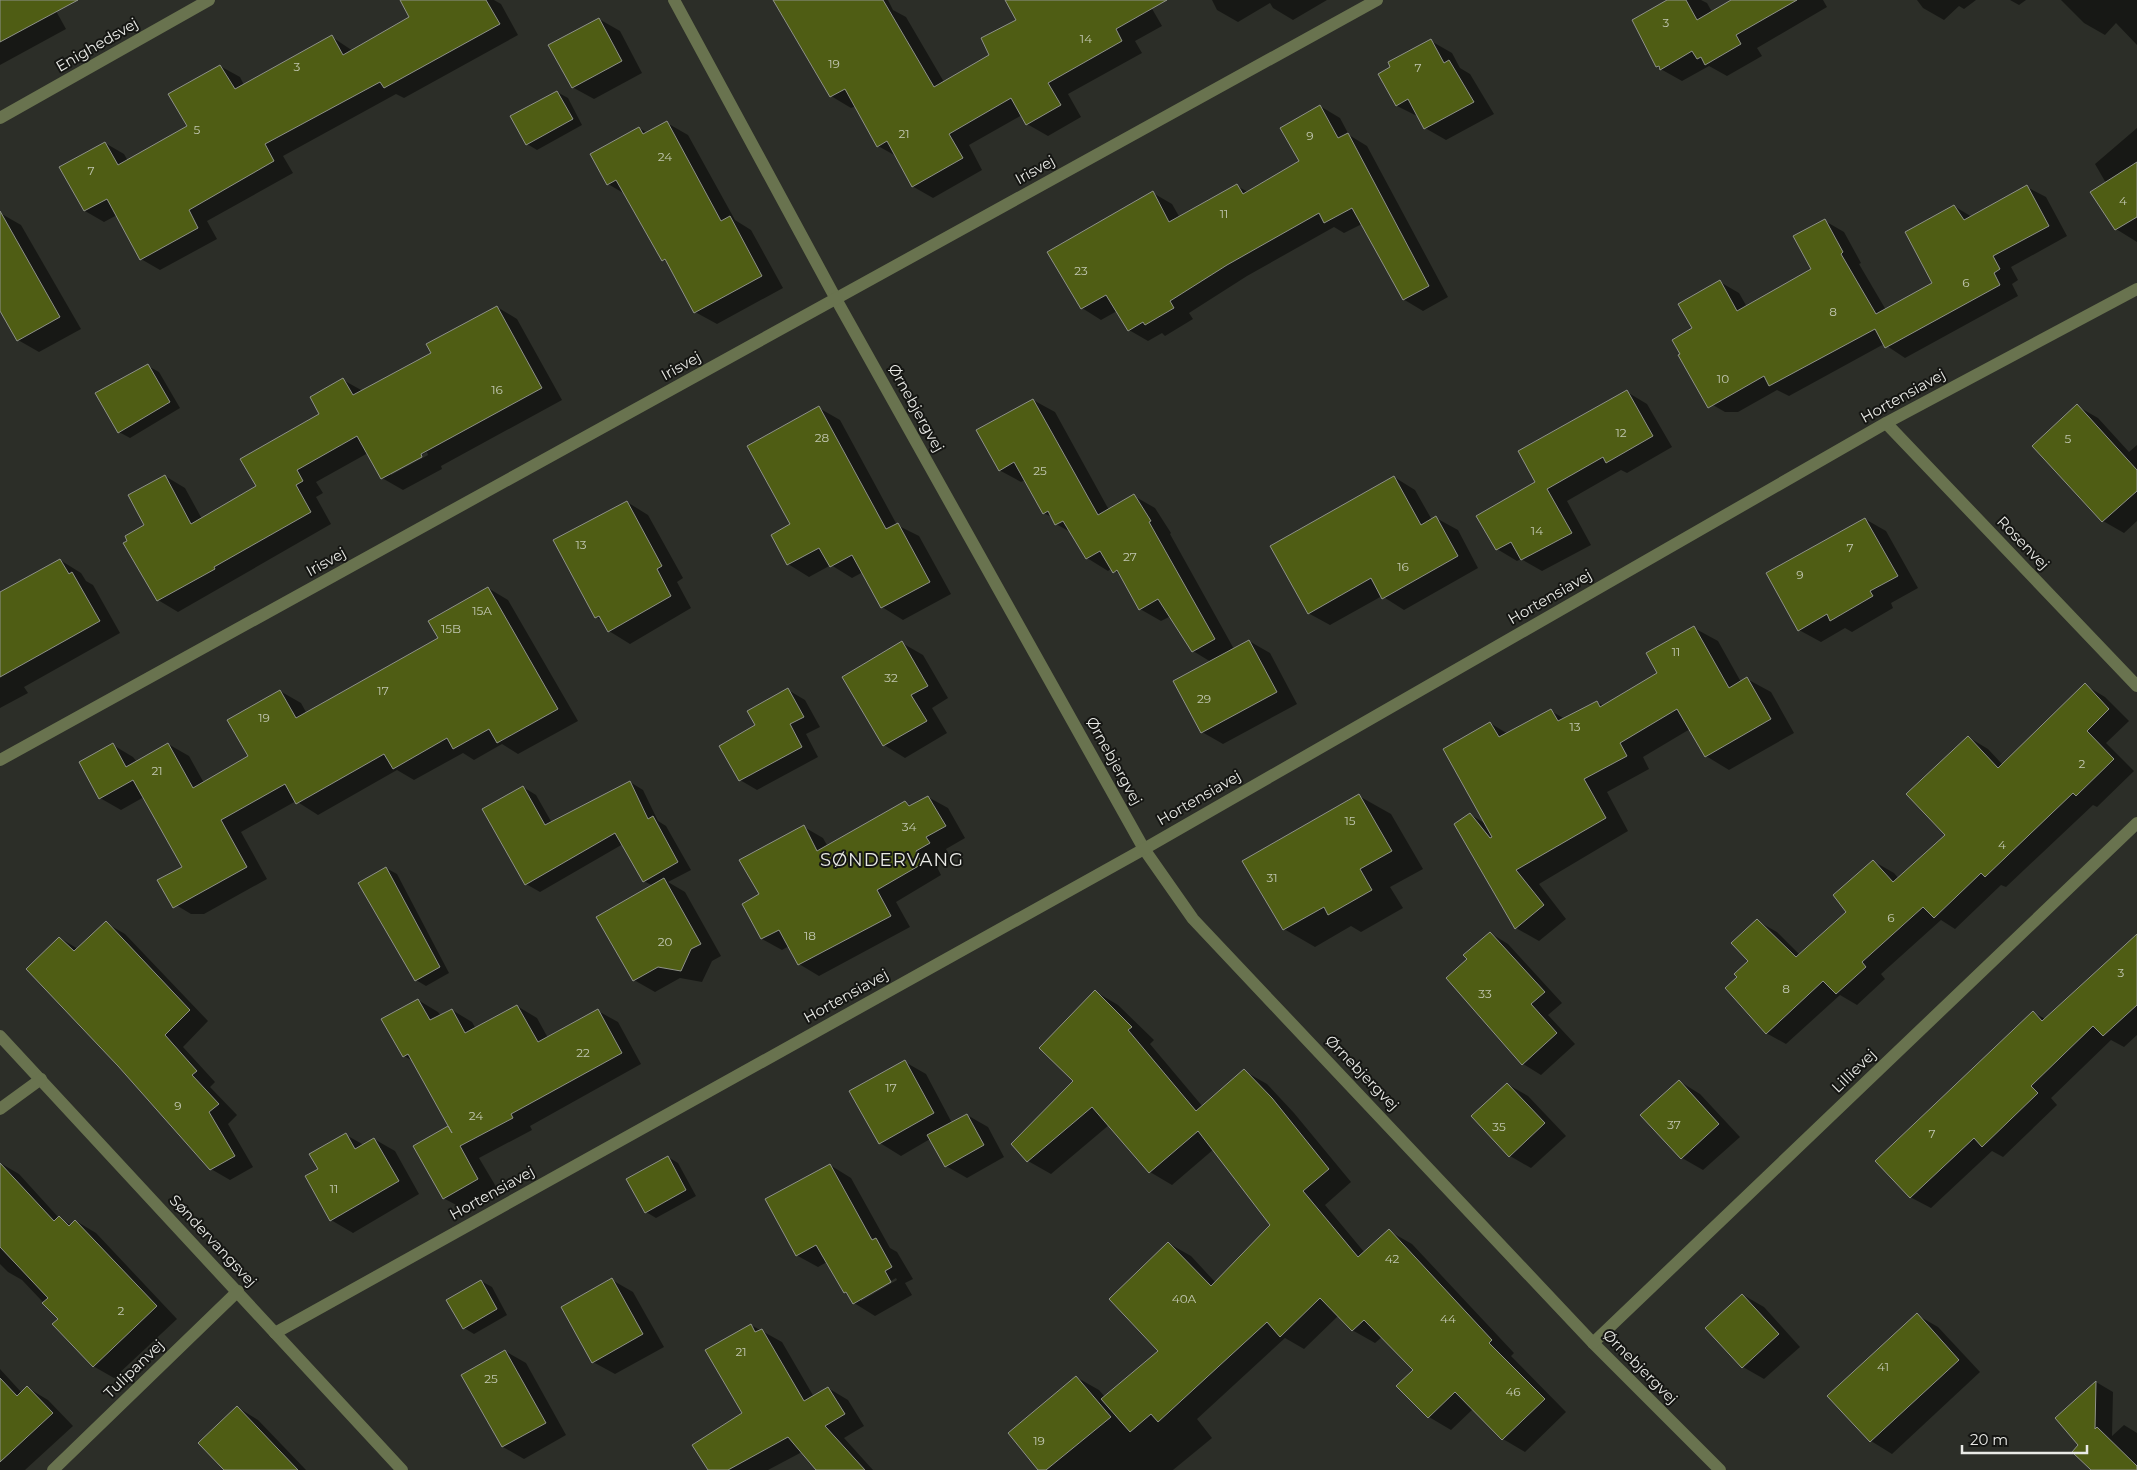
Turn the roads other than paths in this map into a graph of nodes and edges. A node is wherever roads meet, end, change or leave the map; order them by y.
1 (209, 0) edge
2 (674, 0) edge
3 (1377, 0) edge
4 (0, 118) edge
5 (2137, 289) edge
6 (836, 299) junction
7 (1886, 423) junction
8 (2137, 686) edge
9 (0, 760) edge
10 (2137, 823) edge
11 (1144, 849) junction
12 (0, 1036) edge
13 (41, 1079) junction
14 (0, 1109) edge
15 (238, 1291) junction
16 (275, 1333) junction
17 (1594, 1343) junction
18 (53, 1470) edge
19 (402, 1470) edge
20 (1720, 1470) edge

1 - 4 street, Enighedsvej
2 - 6 street, Ørnebjergvej
3 - 6 street, Irisvej
5 - 7 street, Hortensiavej
6 - 9 street, Irisvej
6 - 11 street, Ørnebjergvej
7 - 8 street, Rosenvej
7 - 11 street, Hortensiavej
10 - 17 street, Lillievej
11 - 16 street, Hortensiavej
11 - 17 street, Ørnebjergvej
12 - 13 street, Søndervangsvej
13 - 14 street
13 - 15 street, Søndervangsvej
15 - 16 street, Søndervangsvej
15 - 18 street, Tulipanvej
16 - 19 street, Søndervangsvej
17 - 20 street, Ørnebjergvej

